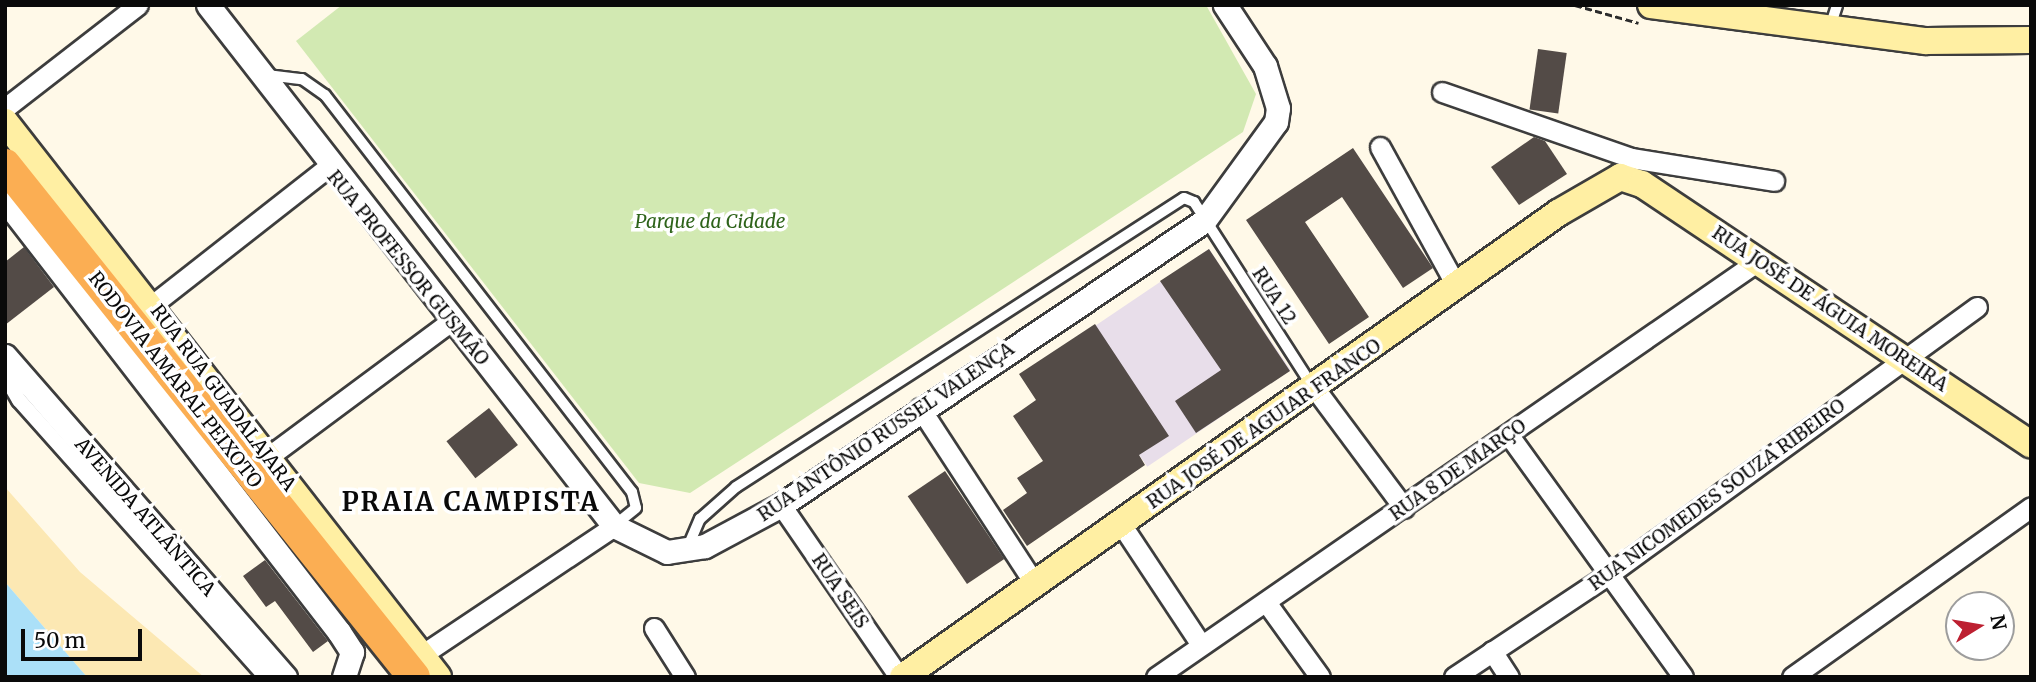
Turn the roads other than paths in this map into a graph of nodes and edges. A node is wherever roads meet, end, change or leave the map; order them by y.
1 (138, 5) edge
2 (208, 5) edge
3 (1226, 5) edge
4 (1651, 5) edge
5 (1837, 5) edge
6 (1727, 12) edge
7 (1829, 31) junction
8 (2031, 40) edge
9 (259, 75) junction
10 (1442, 93) dead end
11 (5, 108) edge
12 (5, 122) edge
13 (1380, 147) dead end
14 (5, 165) edge
15 (328, 167) junction
16 (1629, 168) junction
17 (1774, 181) dead end
18 (5, 200) edge
19 (1204, 221) junction
20 (1758, 261) junction
21 (1457, 287) junction
22 (152, 305) junction
23 (1977, 307) dead end
24 (451, 321) junction
25 (5, 356) edge
26 (1906, 359) junction
27 (5, 376) edge
28 (1316, 390) junction
29 (920, 408) junction
30 (1508, 434) junction
31 (2031, 444) edge
32 (268, 457) junction
33 (781, 505) junction
34 (2031, 507) edge
35 (1404, 508) junction
36 (1121, 524) junction
37 (614, 526) junction
38 (685, 551) junction
39 (1612, 572) junction
40 (1034, 583) junction
41 (344, 595) junction
42 (1266, 602) junction
43 (654, 628) dead end
44 (1201, 645) junction
45 (352, 652) junction
46 (1492, 652) junction
47 (417, 666) edge
48 (266, 677) edge
49 (285, 677) edge
50 (344, 677) edge
51 (356, 677) edge
52 (383, 677) edge
53 (438, 677) edge
54 (685, 677) edge
55 (901, 677) edge
56 (1156, 677) edge
57 (1320, 677) edge
58 (1454, 677) edge
59 (1509, 677) edge
60 (1683, 677) edge
61 (1792, 677) edge

1 - 11 street
2 - 9 street, RUA PROFESSOR GUSMÃO
3 - 19 street, RUA ANTÔNIO RUSSEL VALENÇA
4 - 6 main road
5 - 7 lane
6 - 7 main road
7 - 8 main road
9 - 15 street, RUA PROFESSOR GUSMÃO
9 - 37 lane
10 - 16 street
12 - 22 main road, RUA RUA GUADALAJARA
13 - 21 street
14 - 41 highway, RODOVIA AMARAL PEIXOTO
15 - 22 street
15 - 24 street, RUA PROFESSOR GUSMÃO
16 - 17 street
16 - 20 main road, RUA JOSÉ DE ÁGUIA MOREIRA
16 - 21 main road, RUA JOSÉ DE AGUIAR FRANCO
18 - 45 street
19 - 28 lane, RUA 12
19 - 29 street, RUA ANTÔNIO RUSSEL VALENÇA
19 - 38 lane, RUA 12
20 - 26 main road, RUA JOSÉ DE ÁGUIA MOREIRA
20 - 30 street, RUA 8 DE MARÇO
21 - 28 main road, RUA JOSÉ DE AGUIAR FRANCO
22 - 32 main road, RUA RUA GUADALAJARA
23 - 26 street, RUA NICOMEDES SOUZA RIBEIRO
24 - 32 street
24 - 37 street, RUA PROFESSOR GUSMÃO
25 - 49 street, AVENIDA ATLÂNTICA
26 - 31 main road, RUA JOSÉ DE ÁGUIA MOREIRA
26 - 39 street, RUA NICOMEDES SOUZA RIBEIRO
27 - 48 street
28 - 35 street
28 - 36 main road, RUA JOSÉ DE AGUIAR FRANCO
29 - 33 street, RUA ANTÔNIO RUSSEL VALENÇA
29 - 40 street
30 - 35 street, RUA 8 DE MARÇO
30 - 39 street
32 - 47 main road, RUA RUA GUADALAJARA
33 - 38 street, RUA ANTÔNIO RUSSEL VALENÇA
33 - 55 street, RUA SEIS
34 - 61 street
35 - 42 street, RUA 8 DE MARÇO
36 - 40 main road, RUA JOSÉ DE AGUIAR FRANCO
36 - 44 street
37 - 38 street
37 - 47 street
39 - 46 street, RUA NICOMEDES SOUZA RIBEIRO
39 - 60 street
40 - 55 main road, RUA JOSÉ DE AGUIAR FRANCO
41 - 47 highway, RODOVIA AMARAL PEIXOTO
41 - 52 highway, RODOVIA AMARAL PEIXOTO
42 - 44 street, RUA 8 DE MARÇO
42 - 57 street
43 - 54 street
44 - 56 street, RUA 8 DE MARÇO
45 - 50 street
45 - 51 lane
46 - 58 street, RUA NICOMEDES SOUZA RIBEIRO
46 - 59 street
47 - 53 main road, RUA RUA GUADALAJARA

